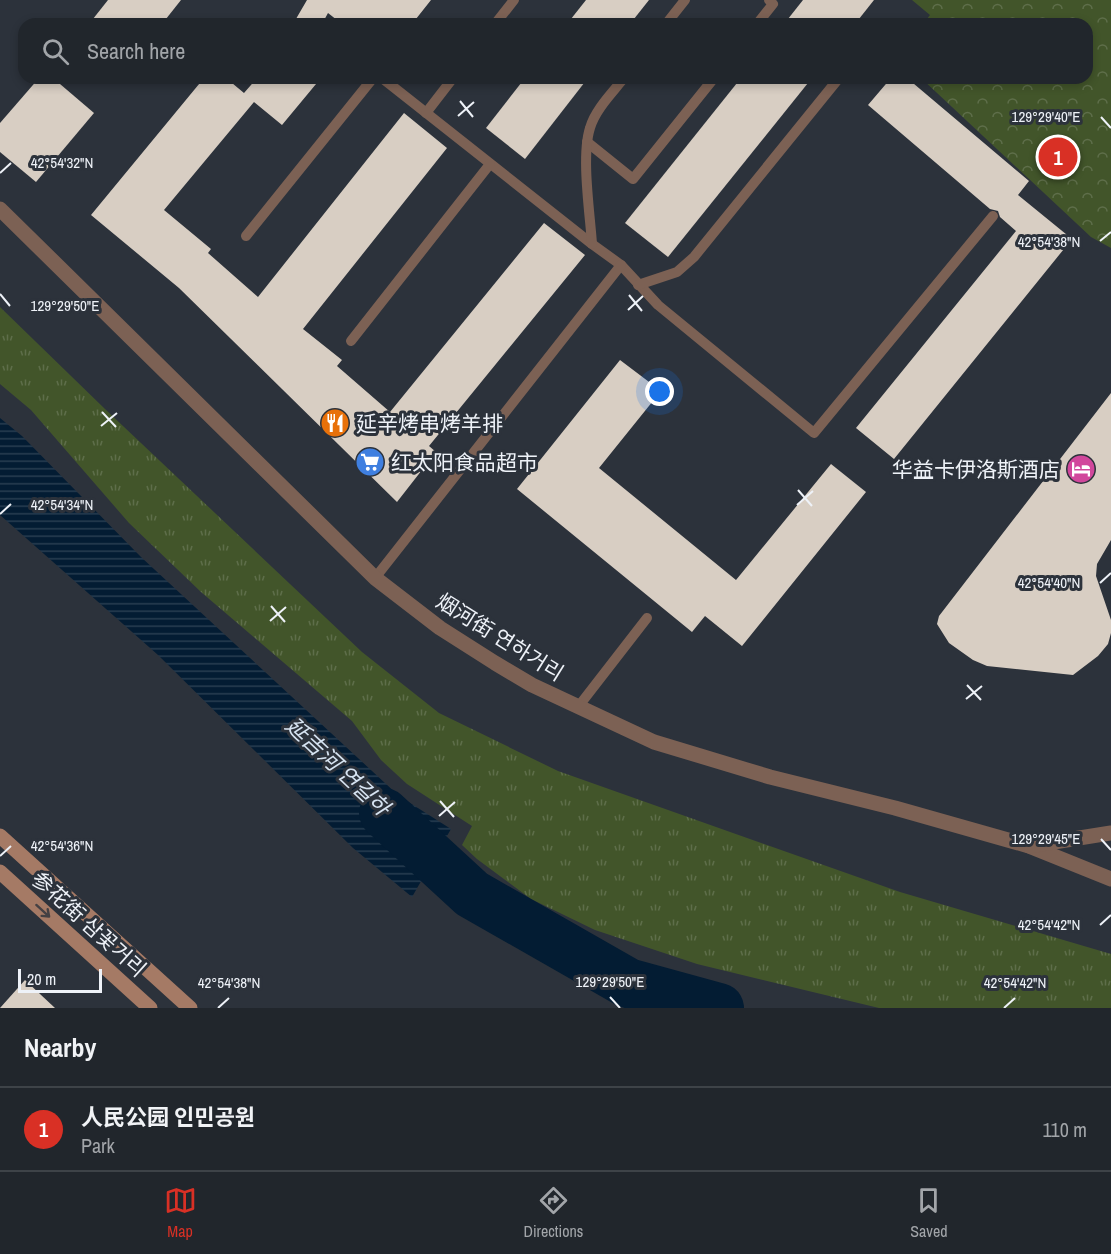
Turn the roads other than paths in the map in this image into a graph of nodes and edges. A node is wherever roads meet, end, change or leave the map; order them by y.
1 (514, 0) edge
2 (685, 0) edge
3 (769, 0) edge
4 (500, 18) edge
5 (671, 18) edge
6 (762, 18) edge
7 (368, 84) edge
8 (390, 84) edge
9 (448, 84) edge
10 (619, 84) edge
11 (709, 84) edge
12 (834, 84) edge
13 (426, 113) junction
14 (587, 142) junction
15 (490, 164) junction
16 (0, 209) edge
17 (993, 216) dead end
18 (246, 236) dead end
19 (592, 244) junction
20 (621, 265) junction
21 (638, 285) junction
22 (351, 340) dead end
23 (375, 578) junction
24 (646, 618) dead end
25 (578, 707) junction
26 (1111, 833) edge
27 (0, 836) edge
28 (1029, 846) junction
29 (0, 872) edge
30 (1111, 879) edge
31 (150, 1008) edge
32 (190, 1008) edge

1 - 4 lane
2 - 5 lane
3 - 6 lane
7 - 18 lane
8 - 13 lane
9 - 13 lane
10 - 14 lane
11 - 14 lane
12 - 21 lane
13 - 15 lane
14 - 19 lane
15 - 19 lane
15 - 22 lane
16 - 23 street, 烟河街 연하거리
17 - 21 lane
19 - 20 lane
20 - 21 lane
20 - 23 lane
23 - 25 street, 烟河街 연하거리
24 - 25 lane
25 - 28 street, 烟河街 연하거리
26 - 28 street
27 - 32 main road, 参花街 삼꽃거리
28 - 30 street, 烟河街 연하거리
29 -> 31 main road, 参花街 삼꽃거리

